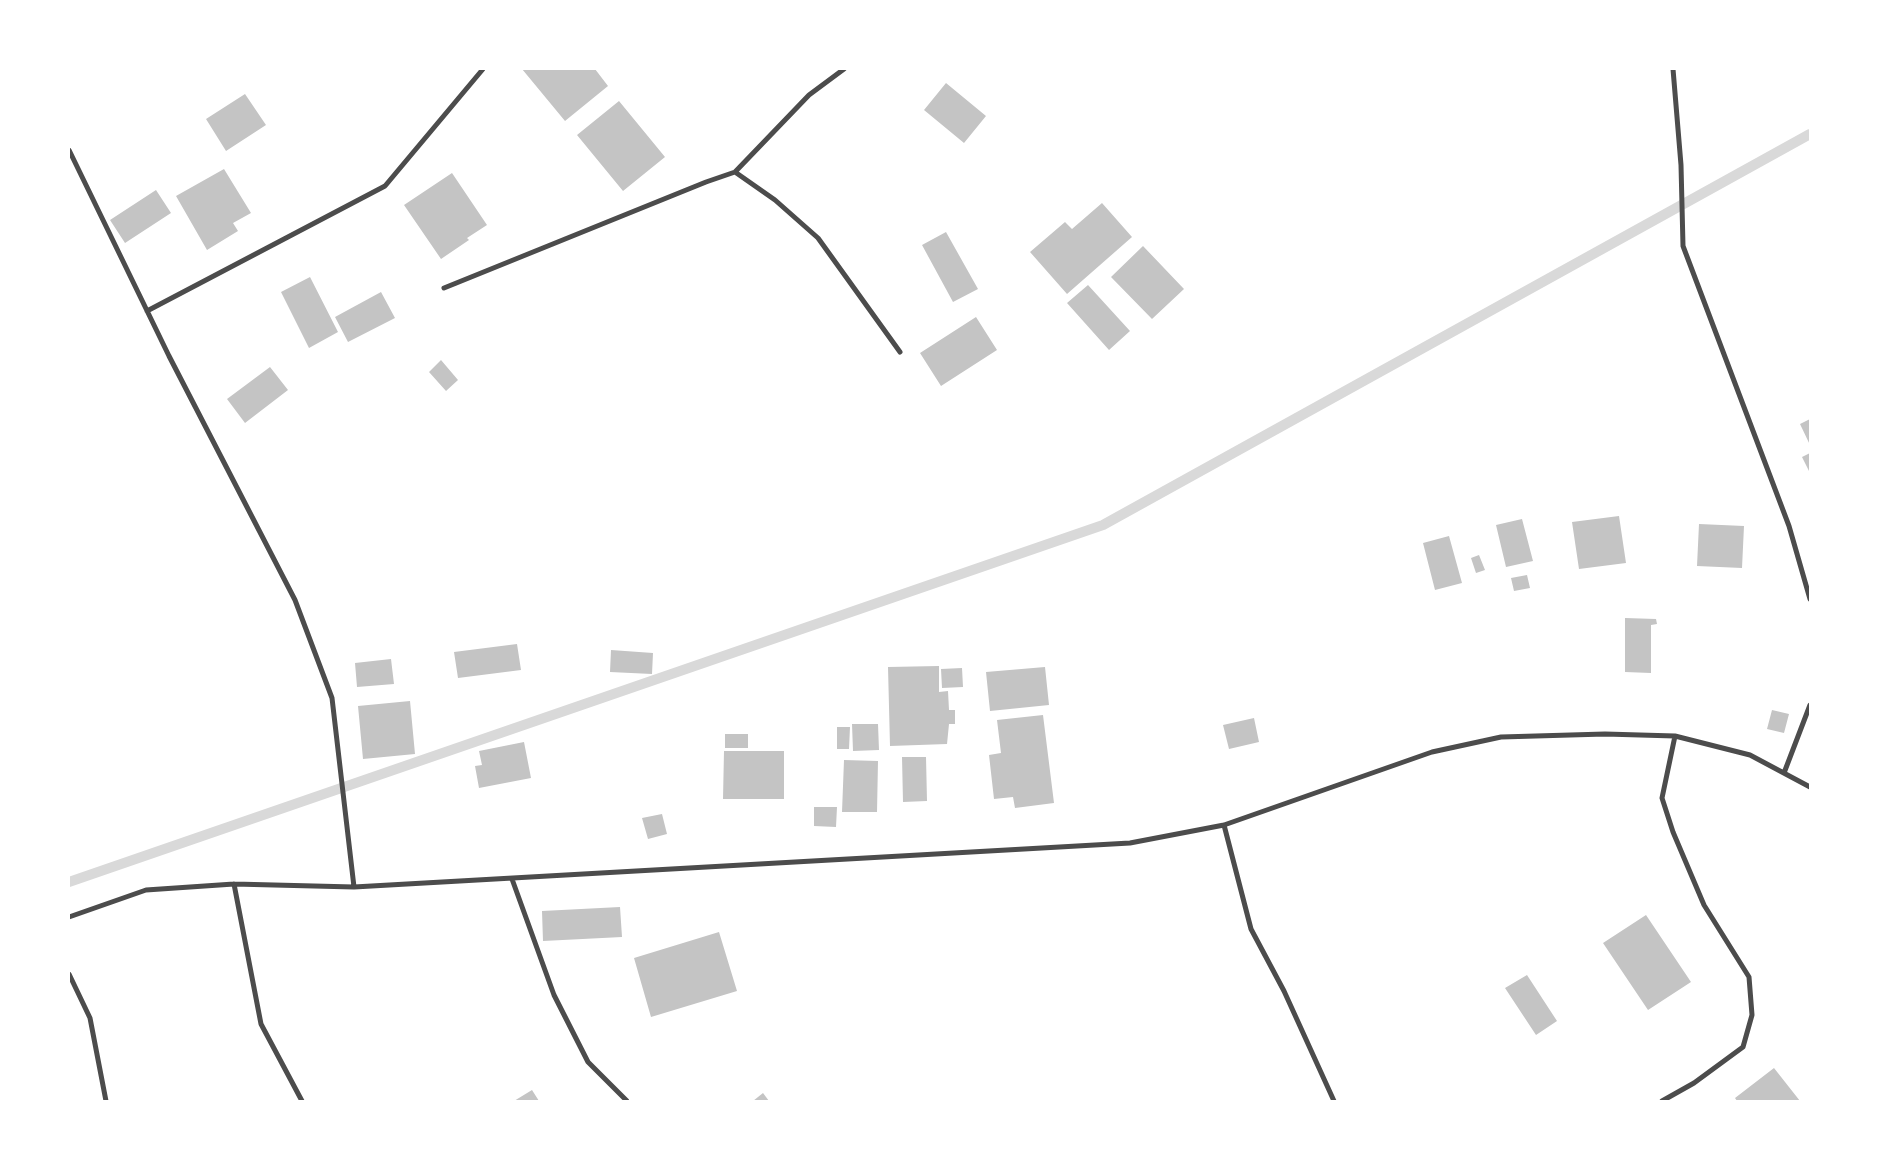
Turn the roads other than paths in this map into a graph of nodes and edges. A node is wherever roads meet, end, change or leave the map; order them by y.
1 (483, 69) edge
2 (844, 69) edge
3 (1673, 69) edge
4 (69, 150) edge
5 (735, 172) junction
6 (444, 288) dead end
7 (147, 311) junction
8 (900, 352) dead end
9 (1810, 599) edge
10 (1810, 705) edge
11 (1675, 736) junction
12 (1784, 773) junction
13 (1810, 787) edge
14 (1224, 825) junction
15 (512, 879) junction
16 (234, 884) junction
17 (354, 887) junction
18 (69, 917) edge
19 (69, 974) edge
20 (106, 1101) edge
21 (302, 1101) edge
22 (627, 1101) edge
23 (1334, 1101) edge
24 (1662, 1101) edge

1 - 7 street
2 - 5 street
3 - 9 street
4 - 7 street
5 - 6 street
5 - 8 street
7 - 17 street
10 - 12 street
11 - 12 street
11 - 14 street
11 - 24 street
12 - 13 street
14 - 15 street
14 - 23 street
15 - 17 street
15 - 22 street
16 - 17 street
16 - 18 street
16 - 21 street
19 - 20 street

